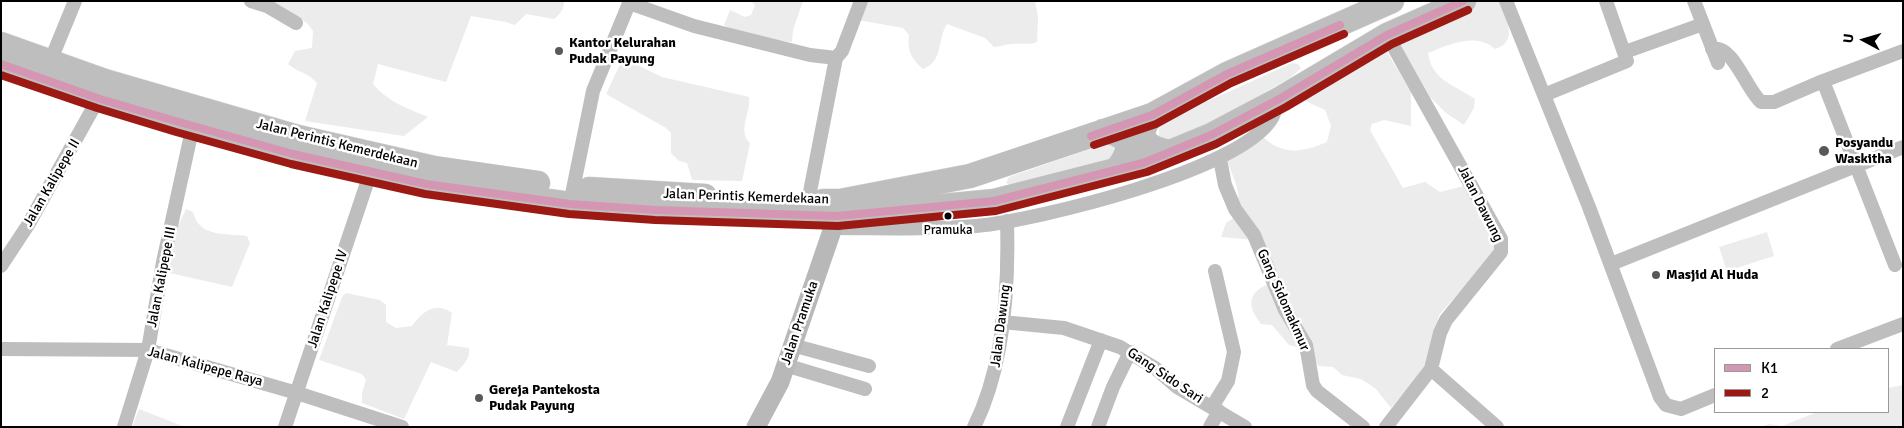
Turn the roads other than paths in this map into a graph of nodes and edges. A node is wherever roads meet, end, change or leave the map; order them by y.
1 (75, 1) edge
2 (251, 1) edge
3 (861, 1) edge
4 (1392, 1) edge
5 (1464, 1) edge
6 (1506, 1) edge
7 (1606, 1) edge
8 (1694, 1) edge
9 (630, 2) edge
10 (268, 4) edge
11 (296, 23) dead end
12 (1703, 24) junction
13 (1387, 35) junction
14 (1, 44) edge
15 (1712, 49) junction
16 (1903, 51) edge
17 (1624, 52) junction
18 (836, 58) junction
19 (50, 62) junction
20 (1718, 63) dead end
21 (1, 64) edge
22 (1823, 81) junction
23 (103, 90) junction
24 (1544, 95) junction
25 (1278, 99) junction
26 (1152, 115) junction
27 (194, 117) junction
28 (1103, 131) junction
29 (295, 146) junction
30 (1903, 147) edge
31 (1170, 152) junction
32 (1220, 159) junction
33 (1857, 166) junction
34 (1116, 170) junction
35 (371, 171) junction
36 (492, 186) junction
37 (571, 196) junction
38 (808, 202) junction
39 (1007, 221) junction
40 (834, 222) junction
41 (1611, 264) junction
42 (1895, 264) dead end
43 (1, 266) edge
44 (1215, 271) dead end
45 (1002, 322) junction
46 (1903, 324) edge
47 (1102, 340) junction
48 (792, 345) junction
49 (1840, 348) edge
50 (1, 349) edge
51 (148, 350) junction
52 (1130, 352) junction
53 (786, 364) junction
54 (869, 366) dead end
55 (1431, 368) junction
56 (865, 389) dead end
57 (297, 393) junction
58 (1714, 396) edge
59 (1216, 409) junction
60 (124, 427) edge
61 (285, 427) edge
62 (402, 427) edge
63 (756, 427) edge
64 (974, 427) edge
65 (1067, 427) edge
66 (1098, 427) edge
67 (1210, 427) edge
68 (1245, 427) edge
69 (1363, 427) edge
70 (1386, 427) edge
71 (1497, 427) edge

1 - 19 street
2 - 10 street
3 - 18 street
4 - 26 highway, Jalan Perintis Kemerdekaan
5 - 13 highway, Jalan Perintis Kemerdekaan
6 - 24 street
7 - 17 street
8 - 12 street
9 - 18 street
9 - 37 street
10 - 11 street
12 - 15 street
12 - 17 street
13 - 25 highway, Jalan Perintis Kemerdekaan
13 - 55 street, Jalan Dawung
14 - 19 highway, Jalan Perintis Kemerdekaan
15 - 20 street
15 - 22 street
16 - 22 street
17 - 24 street
18 - 38 street
19 - 23 highway, Jalan Perintis Kemerdekaan
21 - 23 highway, Jalan Perintis Kemerdekaan
22 - 33 street
23 - 27 highway, Jalan Perintis Kemerdekaan
23 - 43 street, Jalan Kalipepe II
24 - 41 street
25 - 31 highway, Jalan Perintis Kemerdekaan
25 - 32 street
26 - 28 highway, Jalan Perintis Kemerdekaan
26 - 31 highway
27 - 29 highway, Jalan Perintis Kemerdekaan
27 - 51 street, Jalan Kalipepe III
28 - 34 highway
28 - 38 highway, Jalan Perintis Kemerdekaan
29 - 35 highway, Jalan Perintis Kemerdekaan
29 - 36 highway, Jalan Perintis Kemerdekaan
30 - 33 street
31 - 34 highway, Jalan Perintis Kemerdekaan
32 - 39 street
32 - 69 street, Gang Sidomakmur
33 - 41 street
33 - 42 street
34 - 40 highway, Jalan Perintis Kemerdekaan
35 - 36 highway, Jalan Perintis Kemerdekaan
35 - 57 street, Jalan Kalipepe IV
36 - 37 highway, Jalan Perintis Kemerdekaan
37 - 38 highway, Jalan Perintis Kemerdekaan
37 - 40 highway, Jalan Perintis Kemerdekaan
39 - 40 street
39 - 45 street, Jalan Dawung
40 - 48 main road, Jalan Pramuka
41 - 58 street
44 - 59 street, Gang Sido Sari
45 - 47 street, Gang Sido Sari
45 - 64 street, Jalan Dawung
46 - 49 street
47 - 52 street, Gang Sido Sari
47 - 65 street
48 - 53 main road, Jalan Pramuka
48 - 54 street
50 - 51 street, Jalan Kalipepe Raya
51 - 57 street, Jalan Kalipepe Raya
51 - 60 street, Jalan Kalipepe III
52 - 59 street, Gang Sido Sari
52 - 66 street
53 - 56 street
53 - 63 main road, Jalan Pramuka
55 - 70 street
55 - 71 street
57 - 61 street, Jalan Kalipepe IV
57 - 62 street, Jalan Kalipepe Raya
59 - 67 street
59 - 68 street, Gang Sido Sari

